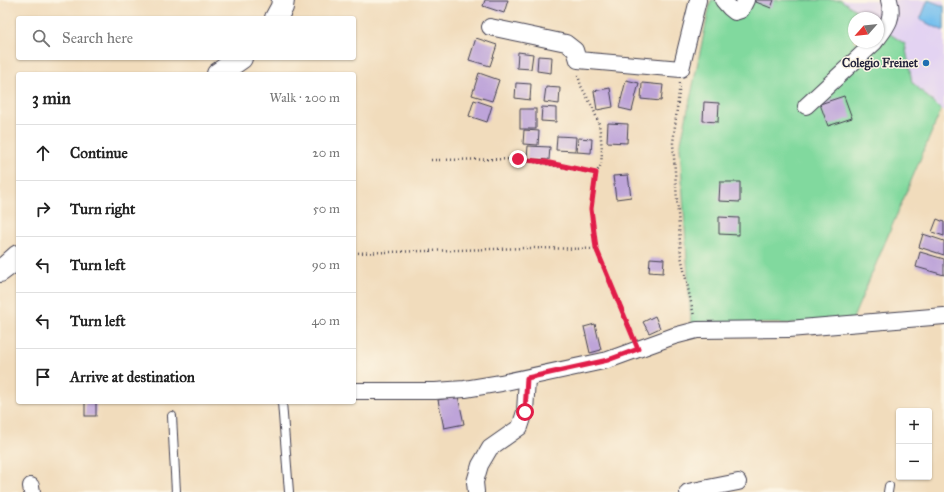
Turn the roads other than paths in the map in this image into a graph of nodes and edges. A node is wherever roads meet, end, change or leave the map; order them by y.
1 (283, 0) edge
2 (698, 0) edge
3 (723, 0) edge
4 (746, 0) edge
5 (889, 0) edge
6 (277, 16) edge
7 (490, 27) dead end
8 (884, 30) edge
9 (869, 48) edge
10 (238, 60) edge
11 (221, 72) edge
12 (806, 106) dead end
13 (16, 258) edge
14 (0, 271) edge
15 (944, 316) edge
16 (527, 378) junction
17 (356, 391) edge
18 (282, 404) edge
19 (172, 416) dead end
20 (738, 482) dead end
21 (176, 492) edge
22 (289, 492) edge
23 (476, 492) edge
24 (688, 492) edge

1 - 6 street
2 - 7 street
3 - 4 street
5 - 8 street
9 - 12 street
10 - 11 street
13 - 14 street
15 - 16 street
16 - 17 street
16 - 23 street
18 - 22 lane
19 - 21 lane
20 - 24 street

